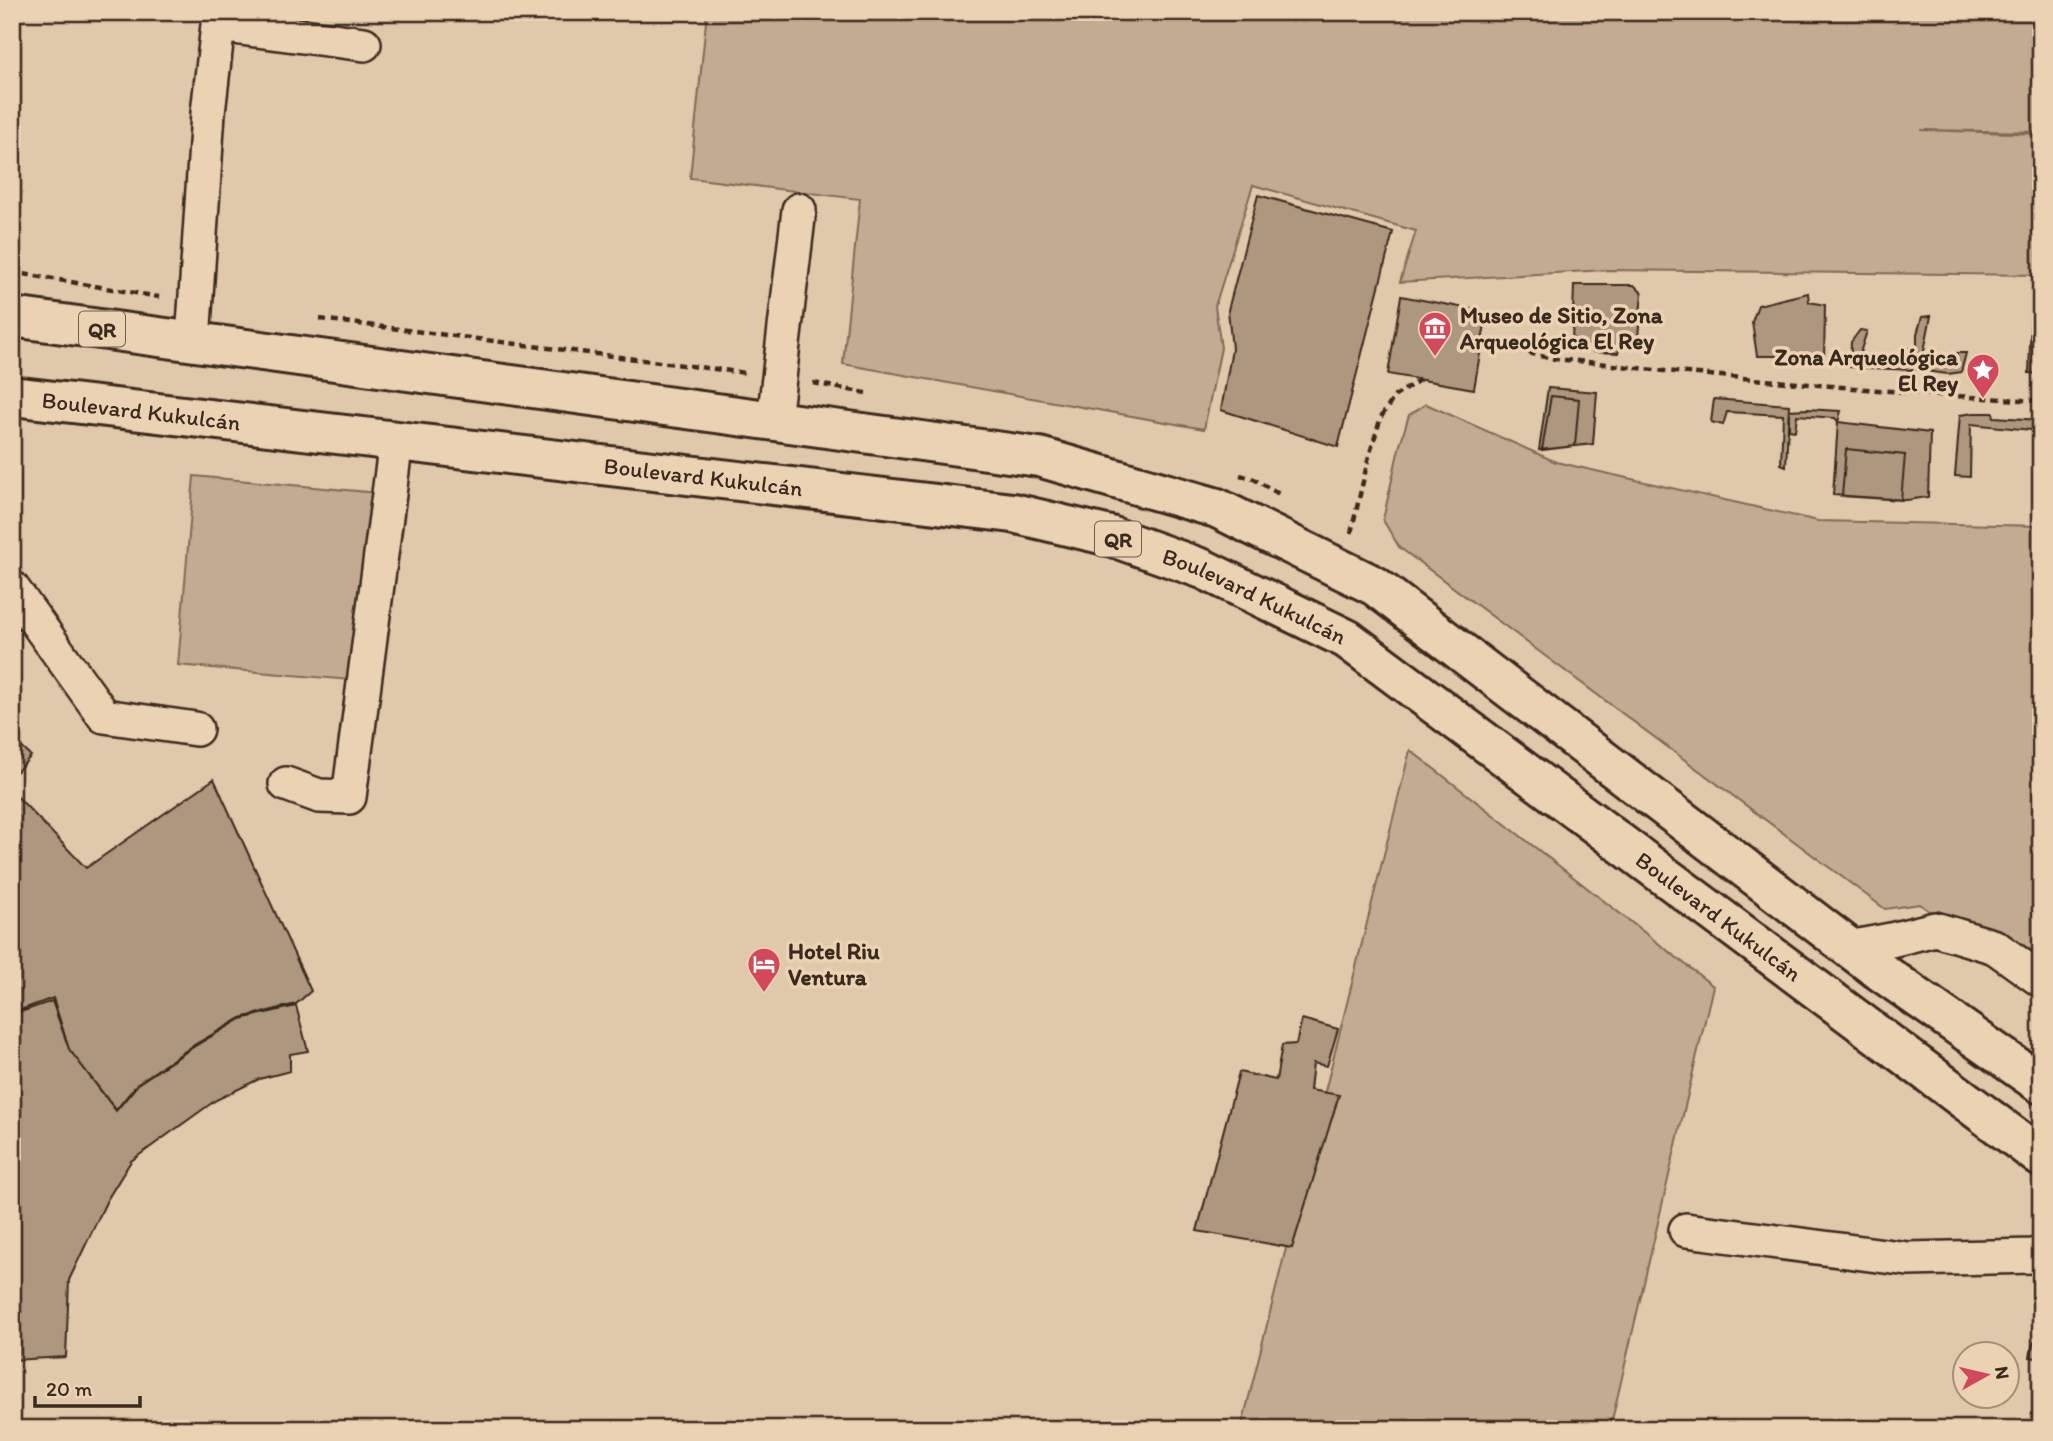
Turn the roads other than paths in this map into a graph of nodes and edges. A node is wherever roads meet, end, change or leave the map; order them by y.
1 (364, 44) dead end
2 (799, 210) dead end
3 (12, 317) edge
4 (193, 341) junction
5 (12, 396) edge
6 (774, 421) junction
7 (396, 441) junction
8 (14, 594) edge
9 (196, 729) dead end
10 (286, 784) dead end
11 (1849, 948) junction
12 (2041, 979) edge
13 (2041, 1084) edge
14 (2041, 1157) edge
15 (1686, 1230) dead end
16 (2041, 1253) edge

1 - 4 lane
2 - 6 lane
3 - 4 main road, QR
4 - 6 main road, QR
5 - 7 main road, Boulevard Kukulcán / QR
6 - 11 main road, QR
7 - 10 lane
7 - 14 main road, Boulevard Kukulcán / QR
8 - 9 lane
11 - 12 lane
11 - 13 main road, QR
15 - 16 lane

